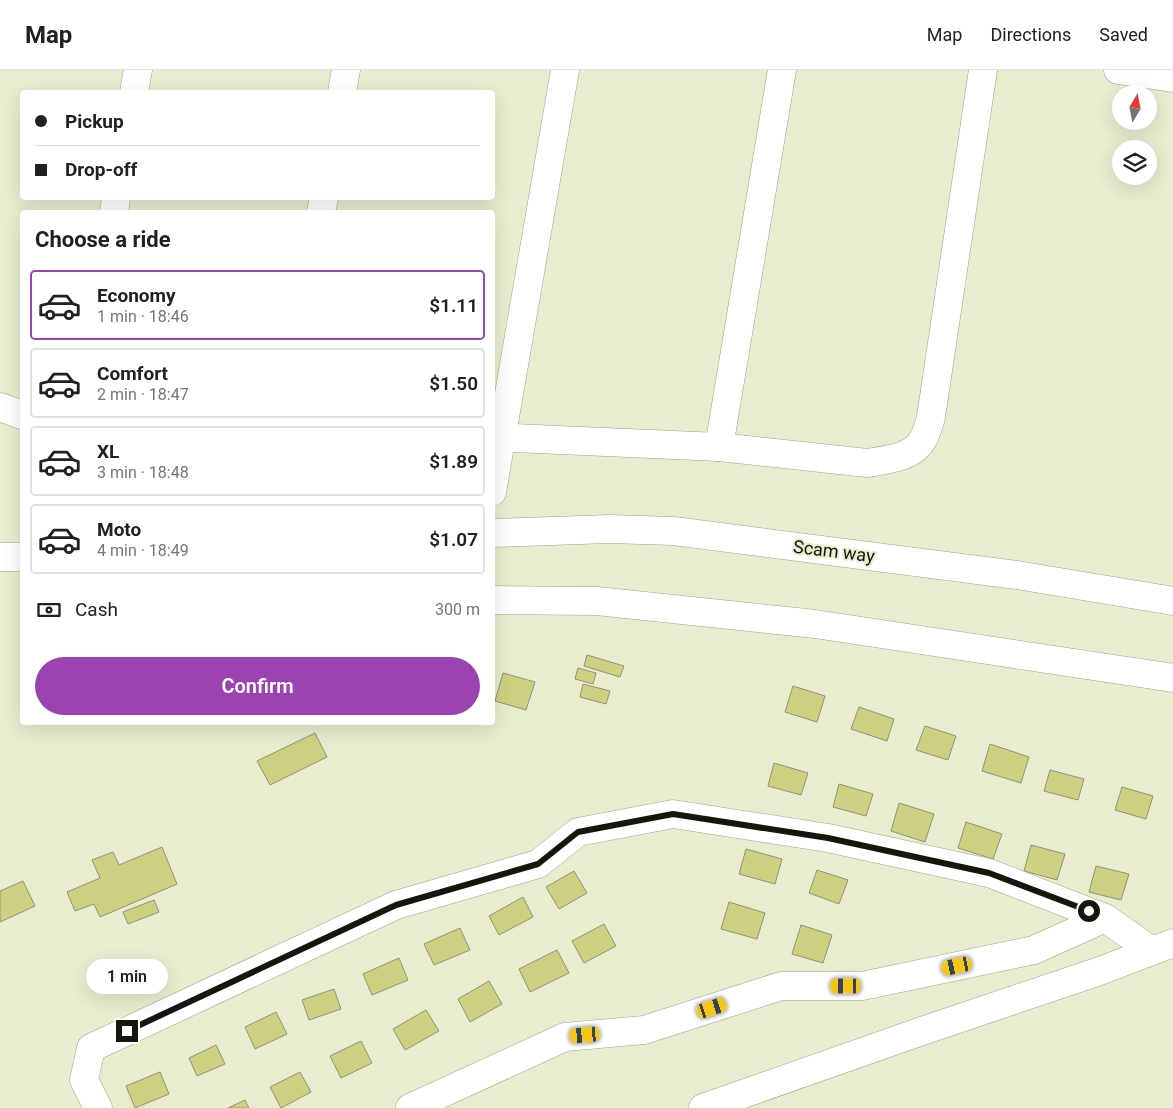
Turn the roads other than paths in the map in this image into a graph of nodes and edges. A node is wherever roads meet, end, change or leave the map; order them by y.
1 (138, 70) edge
2 (346, 70) edge
3 (565, 70) edge
4 (782, 70) edge
5 (983, 70) edge
6 (1118, 70) edge
7 (1173, 78) edge
8 (134, 90) edge
9 (342, 90) edge
10 (0, 408) edge
11 (20, 414) edge
12 (498, 437) edge
13 (720, 447) junction
14 (495, 464) edge
15 (495, 533) edge
16 (20, 557) edge
17 (0, 558) edge
18 (495, 600) edge
19 (1173, 601) edge
20 (1173, 678) edge
21 (1105, 918) junction
22 (1162, 947) edge
23 (98, 1108) edge
24 (410, 1108) edge
25 (703, 1108) edge

1 - 8 street
2 - 9 street
3 - 12 street
4 - 13 street
5 - 13 street
6 - 7 street
10 - 11 street
12 - 13 street
12 - 14 street
15 - 19 street, Scam way
16 - 17 street
18 - 20 street
21 - 22 street
21 - 23 street
21 - 24 street
22 - 25 street

